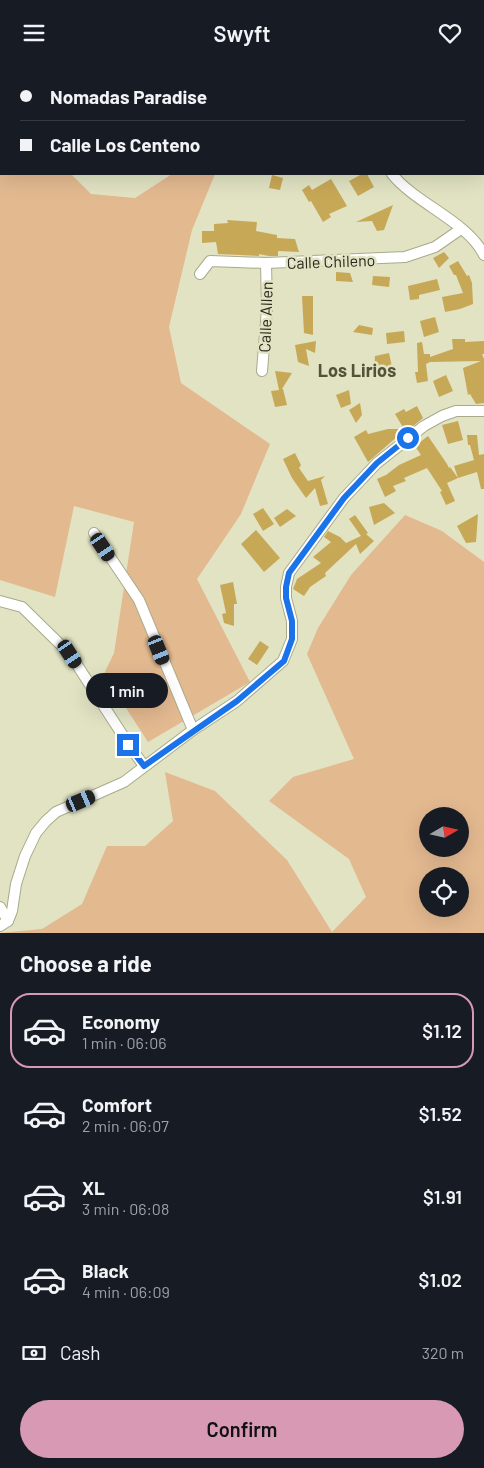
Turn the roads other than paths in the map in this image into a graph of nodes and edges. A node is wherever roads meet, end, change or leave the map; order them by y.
1 (393, 175) edge
2 (461, 229) junction
3 (484, 255) edge
4 (266, 263) junction
5 (200, 274) dead end
6 (262, 371) dead end
7 (484, 411) edge
8 (94, 533) dead end
9 (0, 601) edge
10 (193, 730) junction
11 (144, 766) junction
12 (0, 907) edge
13 (4, 924) edge

1 - 2 street
2 - 3 street
2 - 4 street, Calle Chileno
4 - 5 street, Calle Chileno
4 - 6 street, Calle Allen
7 - 10 street
8 - 10 street
9 - 11 street
10 - 11 street
11 - 13 street
12 - 13 street

